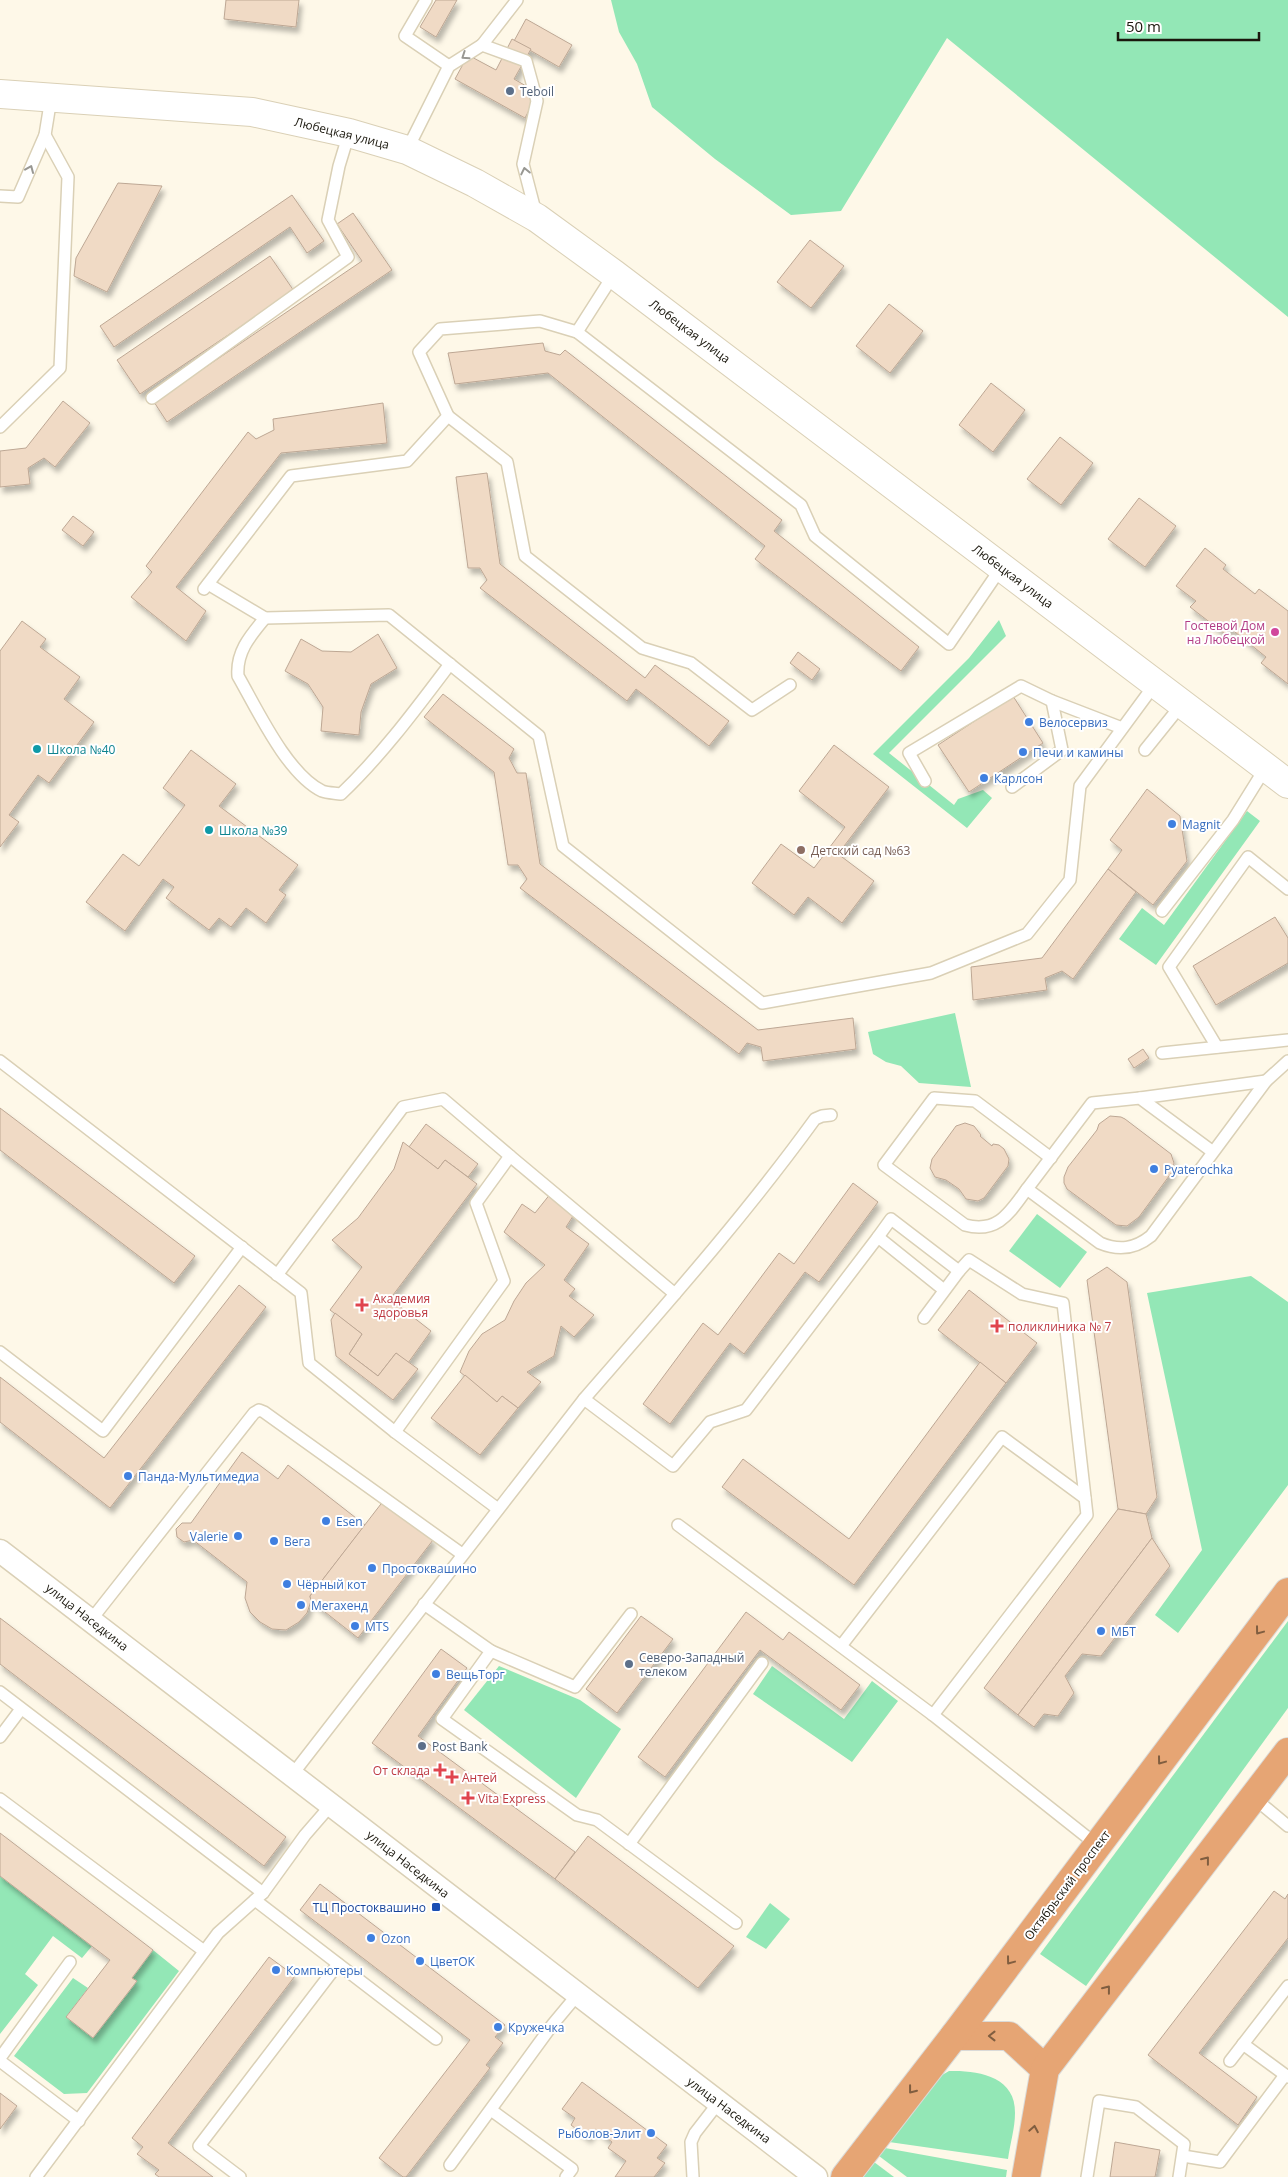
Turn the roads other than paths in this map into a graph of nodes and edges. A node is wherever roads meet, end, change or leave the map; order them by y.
1 (426, 0) edge
2 (518, 0) edge
3 (482, 44) junction
4 (449, 66) junction
5 (0, 94) edge
6 (51, 98) junction
7 (349, 133) junction
8 (44, 135) junction
9 (407, 150) junction
10 (0, 196) edge
11 (537, 218) junction
12 (614, 274) junction
13 (577, 332) junction
14 (152, 398) dead end
15 (448, 416) junction
16 (0, 427) edge
17 (1001, 568) junction
18 (265, 618) junction
19 (450, 664) junction
20 (1155, 684) junction
21 (790, 685) dead end
22 (1052, 701) junction
23 (1182, 704) junction
24 (1122, 728) junction
25 (1145, 750) dead end
26 (1266, 768) junction
27 (925, 781) dead end
28 (1288, 784) edge
29 (1012, 787) dead end
30 (1288, 889) edge
31 (1162, 911) dead end
32 (1288, 1040) edge
33 (1217, 1047) junction
34 (1162, 1053) dead end
35 (0, 1061) edge
36 (1288, 1061) edge
37 (1266, 1081) junction
38 (1140, 1098) junction
39 (831, 1115) dead end
40 (1213, 1152) junction
41 (510, 1156) junction
42 (1051, 1158) junction
43 (1027, 1189) junction
44 (878, 1237) junction
45 (242, 1247) junction
46 (959, 1271) junction
47 (277, 1274) junction
48 (944, 1290) junction
49 (675, 1294) junction
50 (924, 1318) dead end
51 (0, 1352) edge
52 (584, 1399) junction
53 (395, 1432) junction
54 (1085, 1498) junction
55 (498, 1509) junction
56 (678, 1524) dead end
57 (0, 1551) edge
58 (462, 1554) junction
59 (1288, 1592) edge
60 (424, 1604) junction
61 (632, 1614) dead end
62 (91, 1620) junction
63 (841, 1646) junction
64 (491, 1651) junction
65 (762, 1663) dead end
66 (0, 1692) edge
67 (21, 1709) junction
68 (933, 1715) junction
69 (0, 1737) edge
70 (1288, 1752) edge
71 (292, 1774) junction
72 (1254, 1798) junction
73 (0, 1799) edge
74 (331, 1805) junction
75 (1288, 1826) edge
76 (629, 1844) junction
77 (1097, 1846) junction
78 (259, 1897) junction
79 (736, 1922) dead end
80 (204, 1951) junction
81 (70, 1962) dead end
82 (338, 1964) junction
83 (1288, 1986) edge
84 (578, 1994) junction
85 (954, 2036) junction
86 (436, 2039) dead end
87 (1242, 2044) junction
88 (0, 2060) edge
89 (1230, 2061) dead end
90 (1045, 2069) junction
91 (1287, 2076) edge
92 (719, 2102) junction
93 (491, 2110) junction
94 (79, 2121) junction
95 (1183, 2156) junction
96 (450, 2165) dead end
97 (36, 2177) edge
98 (240, 2177) edge
99 (566, 2177) edge
100 (693, 2177) edge
101 (816, 2177) edge
102 (845, 2177) edge
103 (1026, 2177) edge
104 (1087, 2177) edge
105 (1179, 2177) edge

1 - 4 lane
2 - 3 lane
3 -> 4 lane
11 -> 3 lane
4 - 9 lane
5 - 6 street, Любецкая улица
6 - 7 street, Любецкая улица
6 - 8 lane
7 - 9 street, Любецкая улица
7 - 14 lane
10 -> 8 lane
8 - 16 lane
9 - 11 street, Любецкая улица
11 - 12 street, Любецкая улица
12 - 13 lane
12 - 17 street, Любецкая улица
13 - 15 lane
13 - 17 lane
15 - 18 lane
15 - 21 lane
17 - 20 street, Любецкая улица
18 - 19 lane
18 - 19 lane
19 - 24 lane
20 - 23 street, Любецкая улица
20 - 24 lane
22 - 24 lane
22 - 27 lane
22 - 29 lane
23 - 25 lane
23 - 26 street, Любецкая улица
26 - 28 street, Любецкая улица
26 - 31 lane
30 - 33 lane
32 - 33 lane
33 - 34 lane
35 - 45 lane
36 - 37 lane
37 - 38 lane
37 - 40 lane
38 - 40 lane
38 - 42 lane
39 - 49 lane
40 - 43 lane
41 - 47 lane
41 - 49 lane
41 - 53 lane
42 - 43 lane
42 - 43 lane
44 - 46 lane
44 - 48 lane
44 - 52 lane
45 - 47 lane
45 - 51 lane
46 - 48 lane
46 - 54 lane
47 - 53 lane
48 - 50 lane
49 - 52 lane
52 - 55 lane
53 - 55 lane
54 - 63 lane
54 - 68 lane
55 - 58 lane
56 - 63 lane
57 - 62 street, улица Наседкина
58 - 60 lane
58 - 62 lane
59 -> 77 main road, Октябрьский проспект
60 - 64 lane
60 - 71 lane
61 - 64 lane
62 - 71 street, улица Наседкина
63 - 68 lane
64 - 76 lane
65 - 76 lane
66 - 67 lane
67 - 69 lane
67 - 78 lane
68 - 77 lane
70 - 72 main road
71 - 74 street, улица Наседкина
72 - 75 lane
90 -> 72 main road
73 - 80 lane
74 - 78 lane
74 - 84 street, улица Наседкина
76 - 79 lane
77 -> 85 main road, Октябрьский проспект
78 - 80 lane
78 - 82 lane
80 - 94 lane
81 - 88 lane
82 - 86 lane
82 - 98 lane
83 - 87 lane
84 - 92 street, улица Наседкина
84 - 93 lane
90 -> 85 main road
85 -> 102 main road, Октябрьский проспект
87 - 89 lane
87 - 91 lane
88 - 94 lane
103 -> 90 main road
91 - 95 lane
92 - 100 lane
92 - 101 street, улица Наседкина
93 - 96 lane
93 - 99 lane
94 - 97 lane
95 - 104 lane
95 - 105 lane

